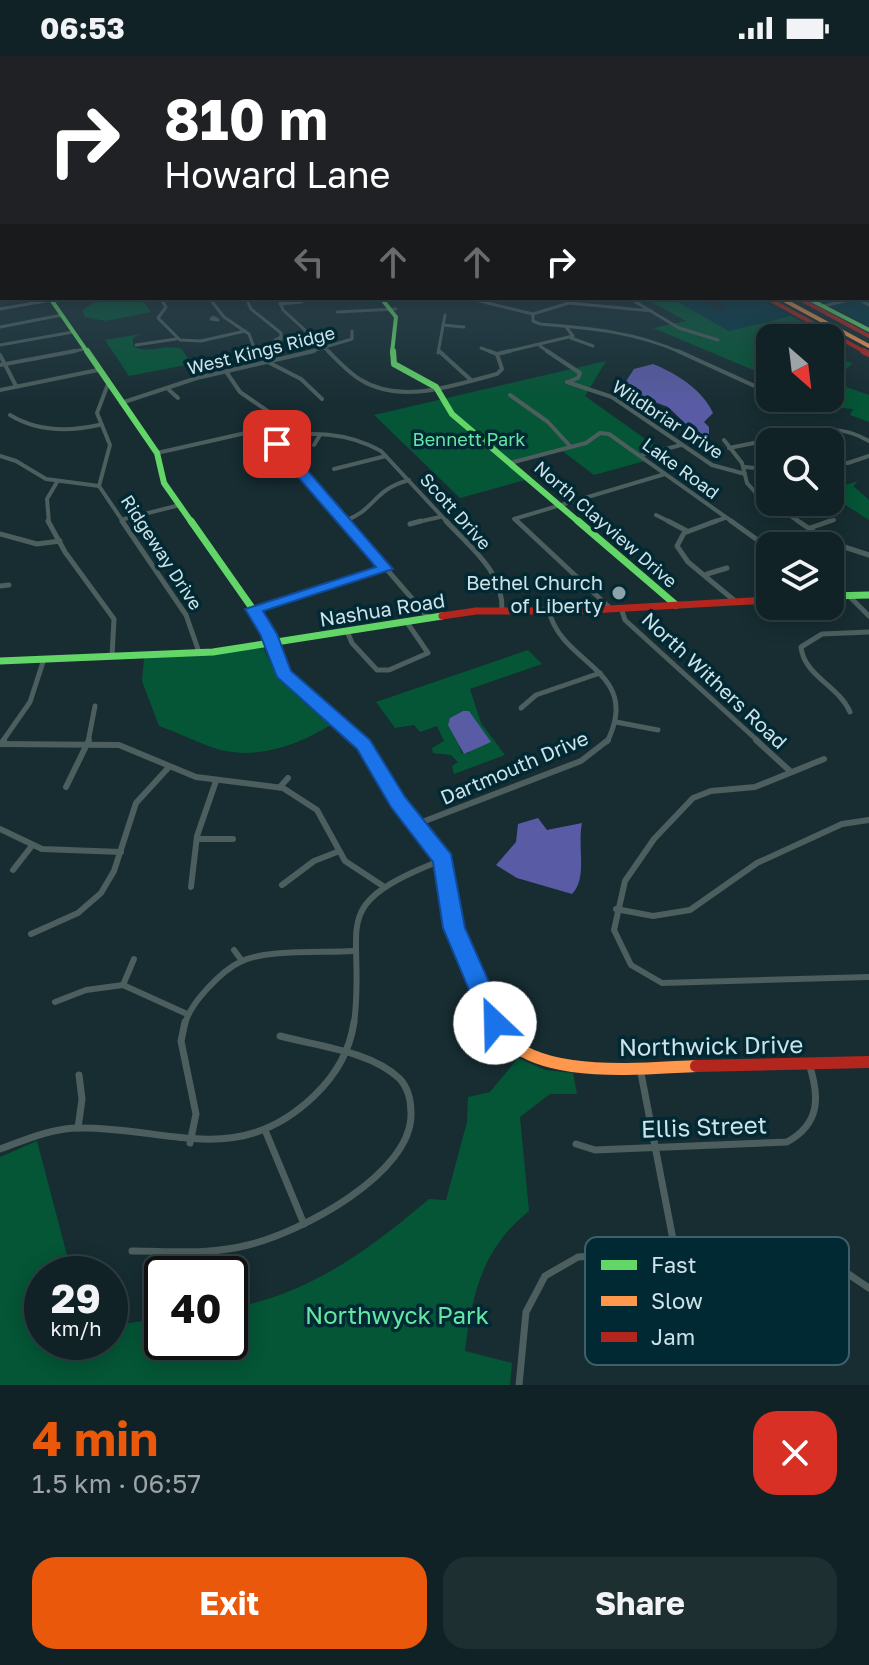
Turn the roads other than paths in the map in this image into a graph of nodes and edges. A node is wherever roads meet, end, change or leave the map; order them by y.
1 (46, 300) edge
2 (52, 300) edge
3 (161, 300) edge
4 (210, 300) edge
5 (247, 300) edge
6 (384, 300) edge
7 (475, 300) edge
8 (633, 300) edge
9 (771, 300) edge
10 (784, 300) edge
11 (802, 300) edge
12 (811, 300) edge
13 (850, 300) edge
14 (280, 301) edge
15 (302, 302) dead end
16 (823, 306) junction
17 (0, 309) edge
18 (396, 309) junction
19 (652, 311) junction
20 (337, 312) dead end
21 (221, 314) junction
22 (533, 314) junction
23 (62, 315) junction
24 (445, 315) dead end
25 (213, 317) dead end
26 (443, 325) junction
27 (0, 327) edge
28 (464, 327) dead end
29 (567, 328) junction
30 (869, 330) edge
31 (246, 331) junction
32 (352, 331) dead end
33 (73, 332) junction
34 (869, 336) edge
35 (281, 337) dead end
36 (570, 338) junction
37 (177, 339) junction
38 (718, 340) dead end
39 (187, 341) junction
40 (0, 345) edge
41 (136, 345) dead end
42 (538, 345) junction
43 (593, 346) dead end
44 (869, 346) edge
45 (250, 347) junction
46 (185, 348) dead end
47 (243, 348) dead end
48 (481, 348) dead end
49 (85, 349) junction
50 (325, 349) junction
51 (497, 354) junction
52 (869, 354) edge
53 (0, 355) edge
54 (268, 362) junction
55 (3, 365) edge
56 (98, 370) junction
57 (227, 373) junction
58 (471, 380) junction
59 (108, 384) junction
60 (16, 387) junction
61 (756, 387) edge
62 (439, 388) junction
63 (392, 389) junction
64 (0, 390) edge
65 (168, 390) junction
66 (510, 395) dead end
67 (178, 398) dead end
68 (385, 398) dead end
69 (322, 399) dead end
70 (121, 403) junction
71 (269, 412) dead end
72 (10, 415) dead end
73 (99, 425) junction
74 (844, 432) edge
75 (321, 434) junction
76 (272, 438) junction
77 (724, 440) dead end
78 (869, 441) edge
79 (756, 443) edge
80 (314, 445) dead end
81 (681, 445) junction
82 (571, 446) junction
83 (729, 449) junction
84 (157, 453) junction
85 (641, 455) junction
86 (0, 456) edge
87 (387, 456) junction
88 (869, 456) edge
89 (510, 463) junction
90 (844, 463) edge
91 (755, 468) dead end
92 (334, 469) dead end
93 (745, 470) junction
94 (666, 474) junction
95 (409, 480) junction
96 (57, 482) junction
97 (99, 486) junction
98 (756, 491) edge
99 (180, 505) junction
100 (560, 505) junction
101 (656, 515) dead end
102 (791, 516) edge
103 (440, 517) junction
104 (726, 518) junction
105 (124, 519) junction
106 (834, 520) dead end
107 (343, 521) junction
108 (410, 524) dead end
109 (809, 529) junction
110 (687, 531) junction
111 (0, 534) edge
112 (756, 539) edge
113 (60, 541) junction
114 (869, 555) edge
115 (727, 568) dead end
116 (386, 569) junction
117 (706, 574) junction
118 (9, 585) dead end
119 (0, 586) edge
120 (869, 595) edge
121 (844, 596) edge
122 (849, 596) junction
123 (756, 601) edge
124 (736, 602) junction
125 (676, 605) junction
126 (253, 609) junction
127 (616, 609) junction
128 (502, 611) junction
129 (549, 611) junction
130 (869, 616) edge
131 (428, 617) junction
132 (406, 621) junction
133 (347, 630) junction
134 (869, 632) edge
135 (271, 643) junction
136 (199, 652) junction
137 (112, 656) junction
138 (44, 659) junction
139 (0, 661) edge
140 (600, 673) junction
141 (95, 706) dead end
142 (521, 708) dead end
143 (850, 712) dead end
144 (616, 722) junction
145 (658, 730) dead end
146 (89, 744) junction
147 (1, 745) edge
148 (824, 759) dead end
149 (169, 767) junction
150 (791, 772) junction
151 (288, 778) dead end
152 (216, 781) junction
153 (66, 787) dead end
154 (280, 787) junction
155 (869, 820) edge
156 (417, 824) junction
157 (0, 829) edge
158 (197, 839) junction
159 (233, 839) dead end
160 (31, 847) junction
161 (122, 852) junction
162 (337, 852) junction
163 (443, 860) junction
164 (13, 870) dead end
165 (282, 885) dead end
166 (383, 886) junction
167 (191, 887) dead end
168 (616, 909) junction
169 (31, 934) dead end
170 (234, 950) dead end
171 (353, 951) junction
172 (134, 959) dead end
173 (242, 961) junction
174 (869, 977) edge
175 (123, 985) junction
176 (55, 1002) dead end
177 (187, 1014) junction
178 (280, 1036) dead end
179 (345, 1055) junction
180 (869, 1062) edge
181 (809, 1063) junction
182 (640, 1067) junction
183 (79, 1075) dead end
184 (78, 1128) junction
185 (265, 1130) junction
186 (190, 1143) junction
187 (576, 1144) dead end
188 (656, 1148) junction
189 (0, 1149) edge
190 (304, 1224) junction
191 (673, 1237) edge
192 (132, 1251) dead end
193 (585, 1256) edge
194 (849, 1274) edge
195 (869, 1288) edge
196 (519, 1385) edge

1 - 17 street
2 - 23 main road
3 - 37 street
4 - 21 street
5 - 35 street
6 - 18 main road
7 - 22 street
8 - 19 street
9 - 52 main road
10 - 44 main road
11 - 34 main road
12 - 16 main road
13 - 16 street
14 - 15 street
14 - 50 street
16 - 30 main road
18 - 20 street
18 - 62 main road, North Clayview Drive
19 - 22 street
19 - 38 street
21 - 25 street
21 - 31 street
22 - 29 street
23 - 27 street
23 - 33 main road
24 - 26 street
26 - 28 street
26 - 58 street
29 - 36 street
29 - 61 street
31 - 39 street
31 - 45 street
32 - 50 street, West Kings Ridge
33 - 40 street
33 - 49 main road
36 - 42 street
36 - 43 street
37 - 39 street
37 - 41 street
39 - 46 street
42 - 51 street
42 - 81 street, Wildbriar Drive
45 - 47 street
45 - 54 street
48 - 51 street
49 - 55 street
49 - 56 main road
50 - 54 street, West Kings Ridge
50 - 63 street
51 - 58 street
53 - 55 street
54 - 57 street, West Kings Ridge
54 - 69 street
55 - 60 street
56 - 59 main road
56 - 60 street
57 - 65 street, West Kings Ridge
57 - 71 street
58 - 62 street
59 - 70 main road
59 - 73 street, Ridgeway Drive
60 - 64 street
62 - 63 street
62 - 89 main road, North Clayview Drive
63 - 68 street
65 - 67 street
65 - 70 street, West Kings Ridge
66 - 82 street
70 - 84 main road
72 - 73 street
73 - 97 street, Ridgeway Drive
74 - 78 street
75 - 76 street, Scott Drive
75 - 80 street
75 - 87 street, Scott Drive
76 - 84 street, Scott Drive
76 - 107 street
77 - 83 street
79 - 83 street
81 - 85 street
81 - 93 street, Wildbriar Drive
82 - 85 street, Lake Road
82 - 89 street
83 - 93 street
84 - 99 main road
85 - 94 street, Lake Road
86 - 96 street
87 - 92 street
87 - 95 street, Scott Drive
88 - 90 street
89 - 100 main road, North Clayview Drive
91 - 93 street
93 - 98 street, Wildbriar Drive
94 - 100 street
94 - 104 street, Lake Road
95 - 103 street, Scott Drive
95 - 107 street
96 - 97 street
96 - 113 street
97 - 105 street, Ridgeway Drive
99 - 105 street
99 - 126 main road
100 - 125 main road, North Clayview Drive
100 - 127 street, North Withers Road
101 - 110 street
102 - 109 street, Wildbriar Drive
103 - 108 street
103 - 128 street, Scott Drive
104 - 110 street
104 - 112 street, Lake Road
105 - 136 street, Ridgeway Drive
106 - 109 street
107 - 116 street
109 - 114 street, Wildbriar Drive
110 - 117 street
111 - 113 street
113 - 137 street
115 - 117 street
116 - 126 street
116 - 131 street
117 - 124 street
118 - 119 street
120 - 122 main road
121 - 122 main road
122 - 130 street
123 - 124 main road, Nashua Road
124 - 125 main road, Nashua Road
125 - 127 main road, Nashua Road
126 - 135 main road
127 - 129 main road, Nashua Road
127 - 150 street, North Withers Road
128 - 129 main road, Nashua Road
128 - 131 main road, Nashua Road
129 - 140 street
131 - 132 main road, Nashua Road
132 - 133 main road, Nashua Road
132 - 133 street
133 - 135 main road, Nashua Road
134 - 143 street
135 - 136 main road, Nashua Road
135 - 156 main road
136 - 137 main road, Nashua Road
137 - 138 main road, Nashua Road
138 - 139 main road, Nashua Road
138 - 147 street
140 - 142 street
140 - 144 street
141 - 146 street
144 - 145 street
144 - 156 street, Dartmouth Drive
146 - 147 street
146 - 149 street
146 - 153 street
148 - 150 street
149 - 152 street
149 - 161 street
150 - 168 street
151 - 154 street
152 - 154 street
152 - 158 street
154 - 162 street
155 - 168 street
156 - 163 main road
157 - 160 street
158 - 159 street
158 - 167 street
160 - 161 street
160 - 164 street
161 - 169 street
162 - 165 street
162 - 166 street
163 - 166 street
163 - 182 main road, Northwick Drive
166 - 171 street
168 - 174 street
170 - 173 street
171 - 173 street
171 - 179 street
172 - 175 street
173 - 177 street
175 - 176 street
175 - 177 street
177 - 186 street
178 - 179 street
179 - 185 street
179 - 190 street
180 - 181 main road, Northwick Drive
181 - 182 main road, Northwick Drive
181 - 188 street, Ellis Street
182 - 188 street
183 - 184 street
184 - 186 street
184 - 189 street
185 - 186 street
185 - 190 street
187 - 188 street, Ellis Street
188 - 191 street
190 - 192 street
193 - 196 street
194 - 195 street

